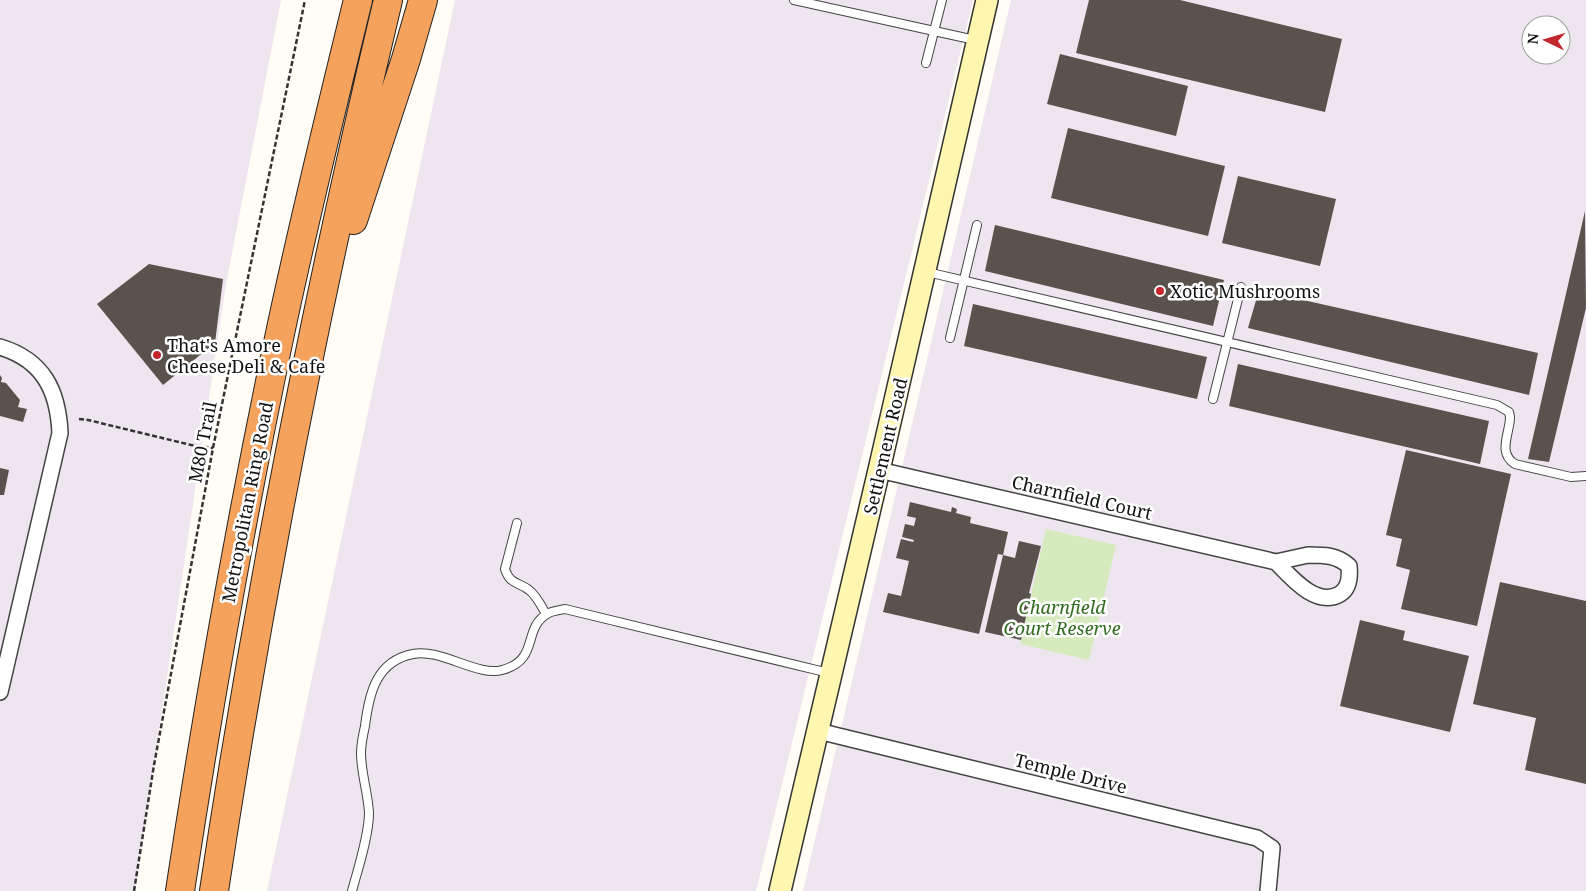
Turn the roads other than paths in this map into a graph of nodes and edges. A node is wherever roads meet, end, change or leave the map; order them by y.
1 (341, 0) edge
2 (358, 0) edge
3 (388, 0) edge
4 (423, 0) edge
5 (794, 0) edge
6 (942, 0) edge
7 (987, 0) edge
8 (934, 31) junction
9 (978, 41) junction
10 (926, 63) dead end
11 (320, 155) junction
12 (977, 225) dead end
13 (925, 271) junction
14 (963, 280) junction
15 (1241, 287) dead end
16 (322, 296) junction
17 (950, 338) dead end
18 (1227, 342) junction
19 (0, 347) edge
20 (1213, 399) dead end
21 (880, 470) junction
22 (1586, 476) edge
23 (516, 522) dead end
24 (1276, 562) dead end
25 (546, 614) junction
26 (831, 674) junction
27 (0, 692) edge
28 (818, 731) junction
29 (180, 891) edge
30 (214, 891) edge
31 (352, 891) edge
32 (780, 891) edge
33 (1268, 891) edge

1 - 11 highway
2 - 11 highway, Metropolitan Ring Road
3 - 16 highway, Metropolitan Ring Road
4 - 16 highway
5 - 8 lane
6 - 8 lane
7 - 9 main road, Settlement Road
8 - 9 lane
8 - 10 lane
9 - 13 main road, Settlement Road
11 - 29 highway, Metropolitan Ring Road
12 - 14 lane
13 - 14 lane
13 - 21 main road, Settlement Road
14 - 17 lane
14 - 18 lane
15 - 18 lane
16 - 30 highway, Metropolitan Ring Road
18 - 20 lane
18 - 22 lane
19 - 27 street
21 - 24 street, Charnfield Court
21 - 26 main road, Settlement Road
23 - 25 lane
25 - 26 lane
25 - 31 lane
26 - 28 main road, Settlement Road
28 - 32 main road, Settlement Road
28 - 33 street, Temple Drive

